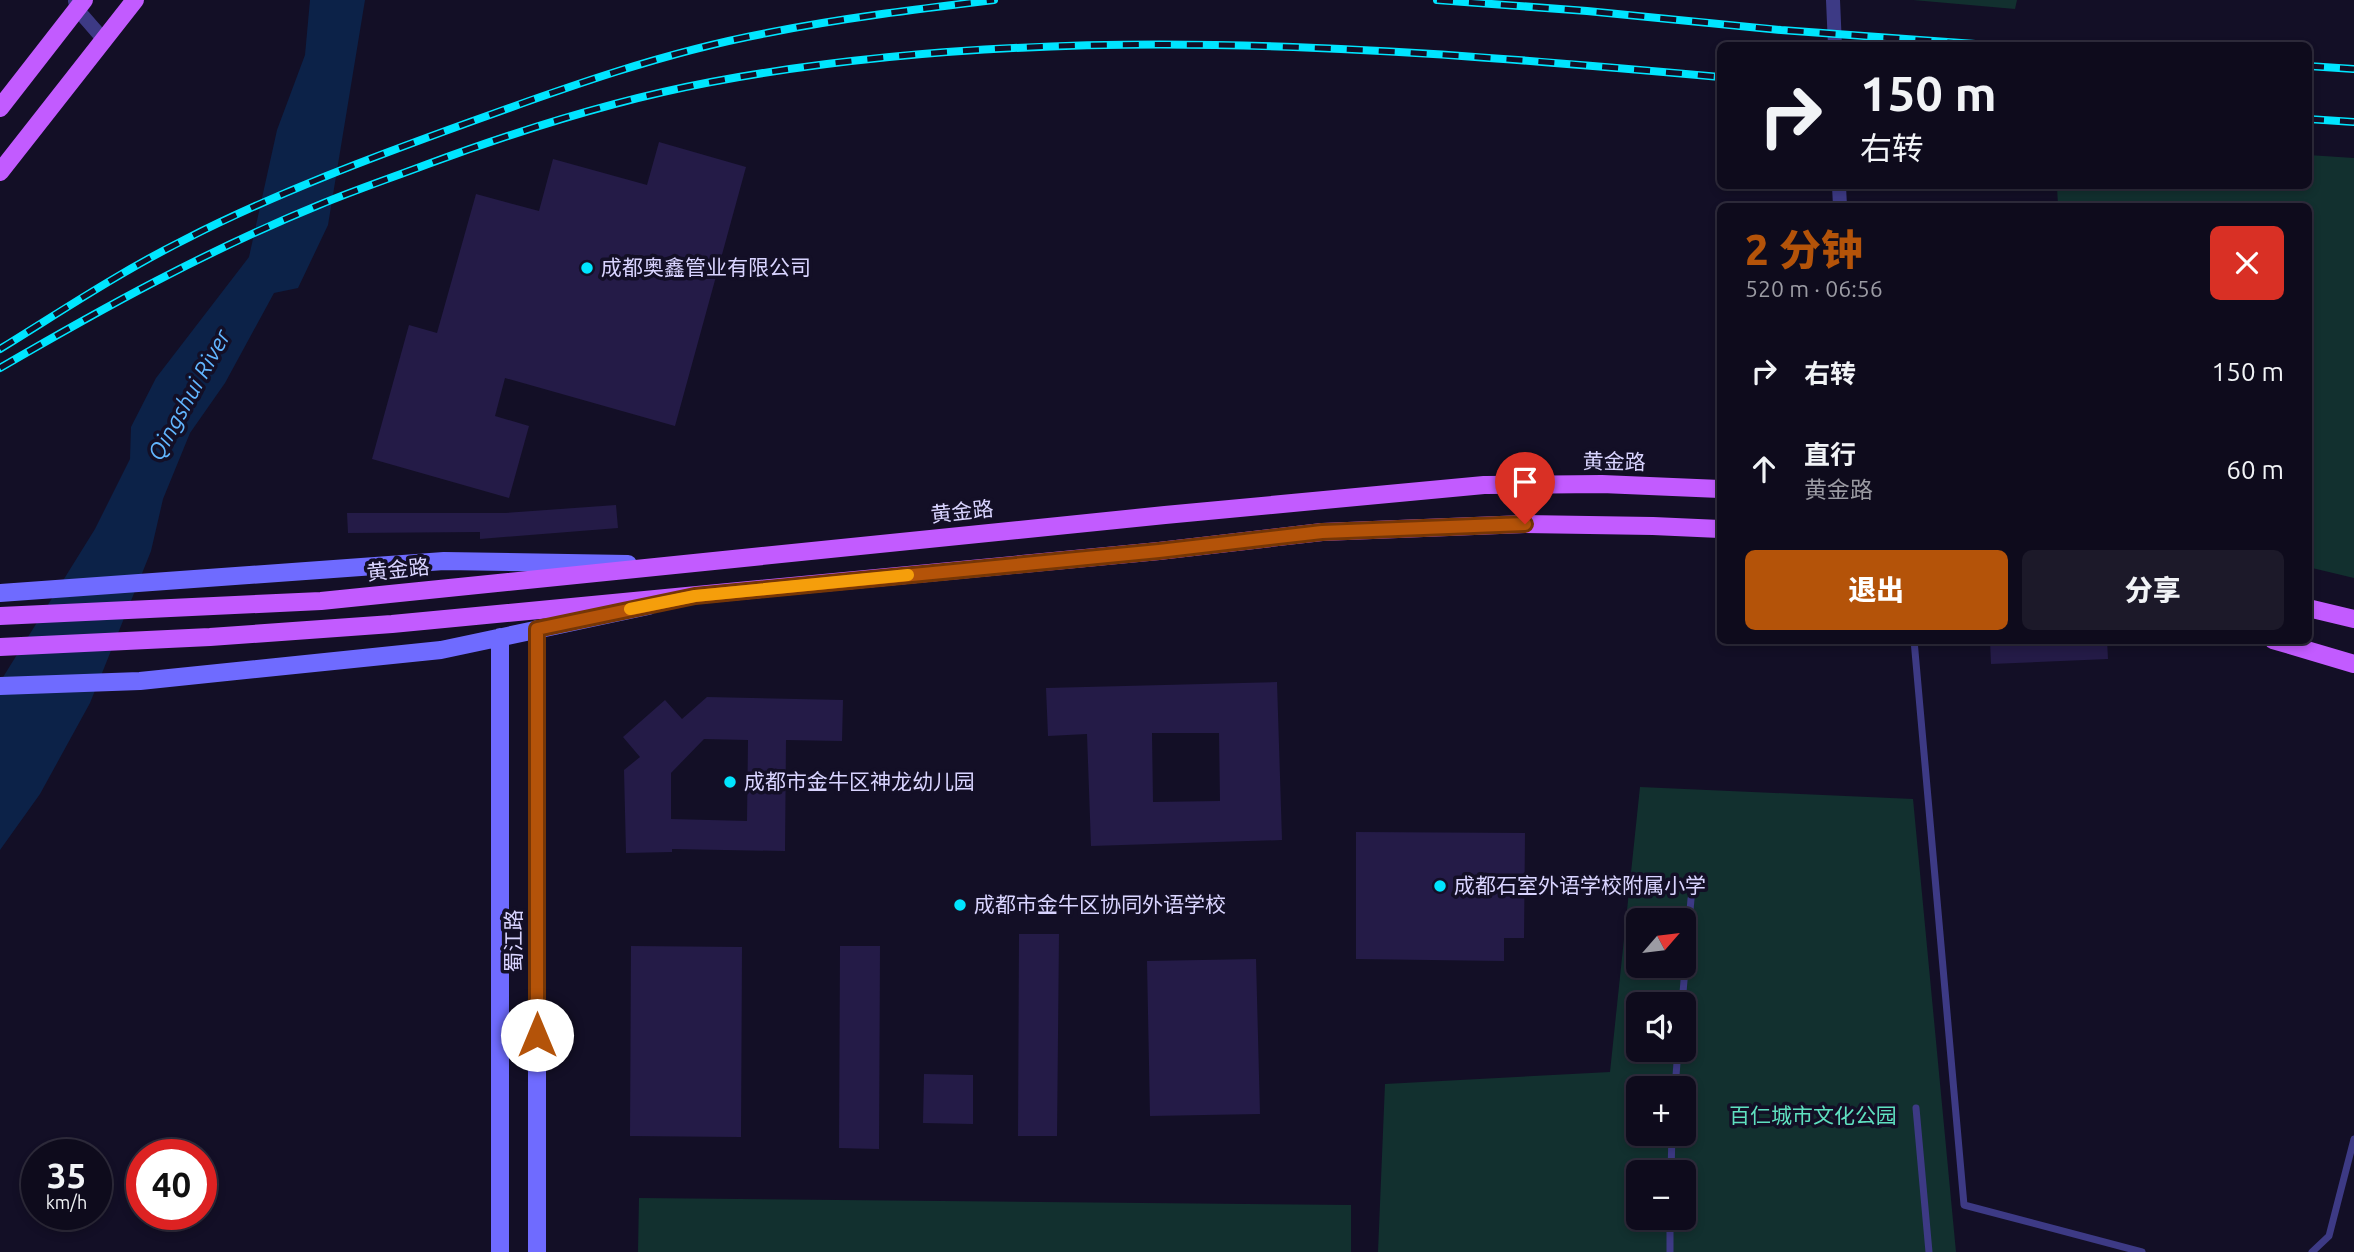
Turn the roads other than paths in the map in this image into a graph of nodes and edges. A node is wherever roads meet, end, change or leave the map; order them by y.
1 (135, 0) edge
2 (1833, 0) edge
3 (79, 3) edge
4 (104, 40) junction
5 (1835, 42) edge
6 (0, 108) edge
7 (0, 172) edge
8 (1717, 489) edge
9 (1717, 529) edge
10 (677, 564) junction
11 (0, 593) edge
12 (695, 596) junction
13 (2312, 609) edge
14 (0, 616) edge
15 (2354, 619) edge
16 (537, 629) junction
17 (500, 637) junction
18 (1914, 644) edge
19 (2286, 644) edge
20 (0, 647) edge
21 (2354, 664) edge
22 (0, 686) edge
23 (1691, 899) dead end
24 (1683, 992) edge
25 (1916, 1108) dead end
26 (2354, 1139) edge
27 (1670, 1230) edge
28 (500, 1252) edge
29 (537, 1252) edge
30 (1670, 1252) edge
31 (1929, 1252) edge
32 (2142, 1252) edge
33 (2312, 1252) edge

1 - 4 main road
2 - 5 street
3 - 4 street
3 - 6 main road
4 - 7 main road
8 - 10 main road, 黄金路
9 - 12 main road
10 - 11 main road
10 - 14 main road, 黄金路
12 - 16 main road
12 - 20 main road
13 - 15 main road
16 - 17 main road
16 - 29 main road, 蜀江路
17 - 22 main road
17 - 28 main road, 蜀江路
18 - 32 lane
19 - 21 main road
23 - 24 lane
25 - 31 lane
26 - 33 lane
27 - 30 lane

